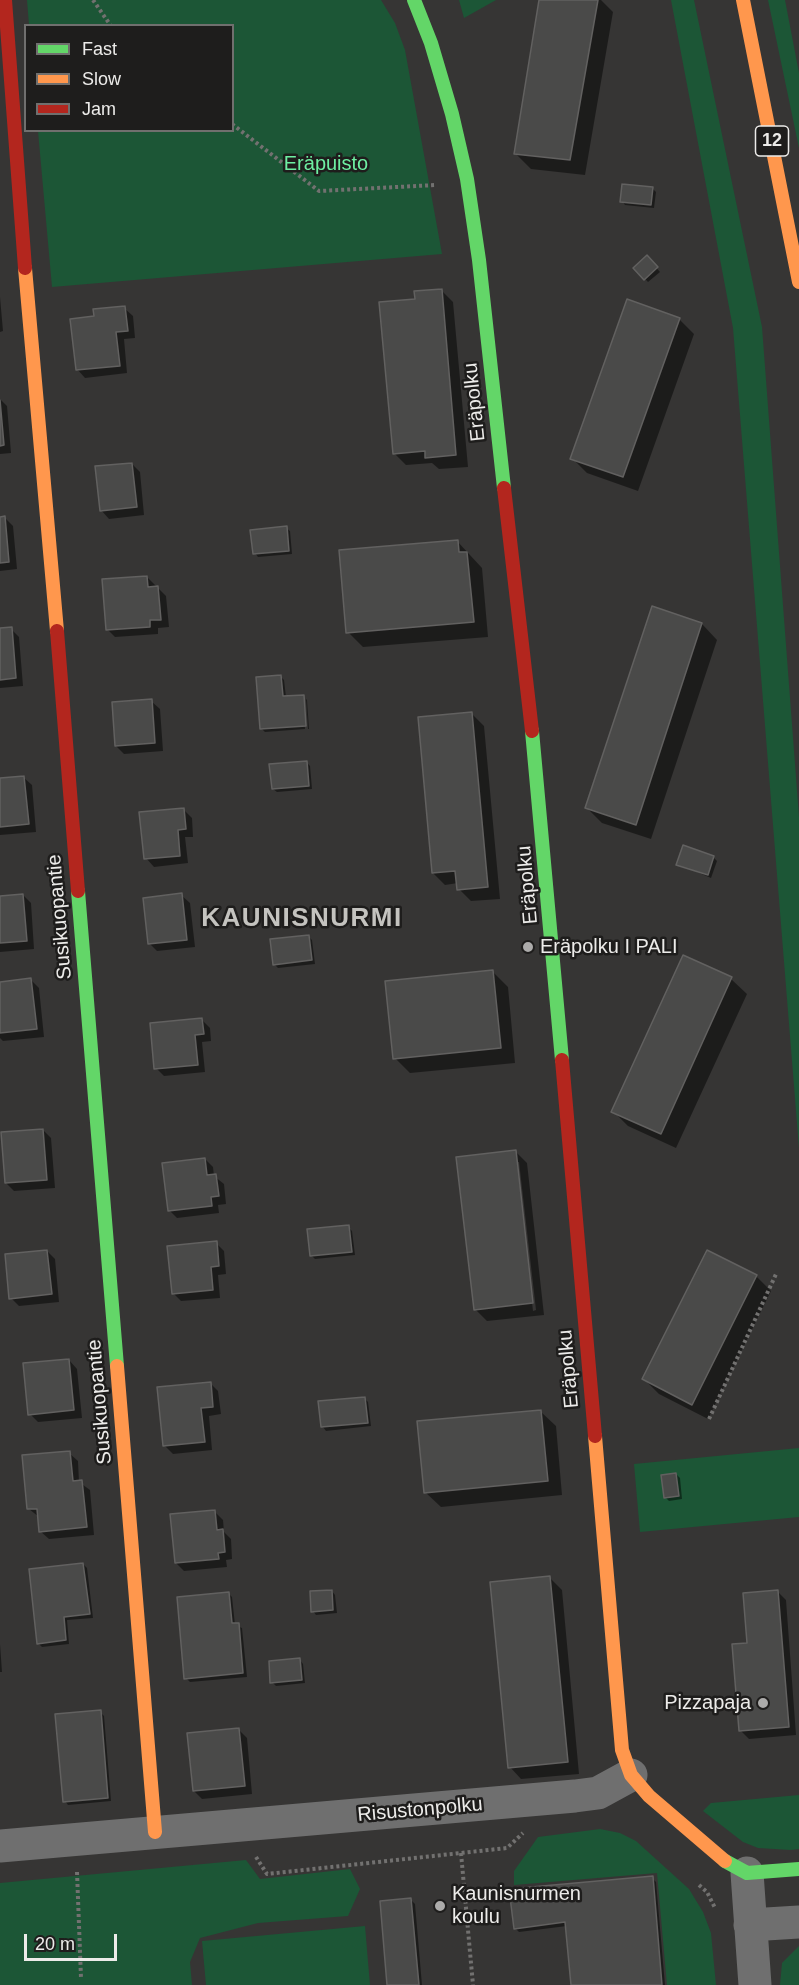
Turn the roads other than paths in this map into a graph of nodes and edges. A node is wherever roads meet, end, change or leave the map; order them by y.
1 (5, 0) edge
2 (414, 0) edge
3 (743, 0) edge
4 (799, 282) edge
5 (631, 1775) junction
6 (154, 1832) junction
7 (0, 1846) edge
8 (799, 1869) edge
9 (747, 1873) junction
10 (799, 1922) edge
11 (750, 1925) junction
12 (755, 1985) edge

1 - 6 street, Susikuopantie
2 - 5 street, Eräpolku
3 - 4 street, 12
5 - 6 street, Risustonpolku
5 - 9 street
6 - 7 street, Risustonpolku
8 - 9 street
9 - 11 street
10 - 11 street
11 - 12 street

